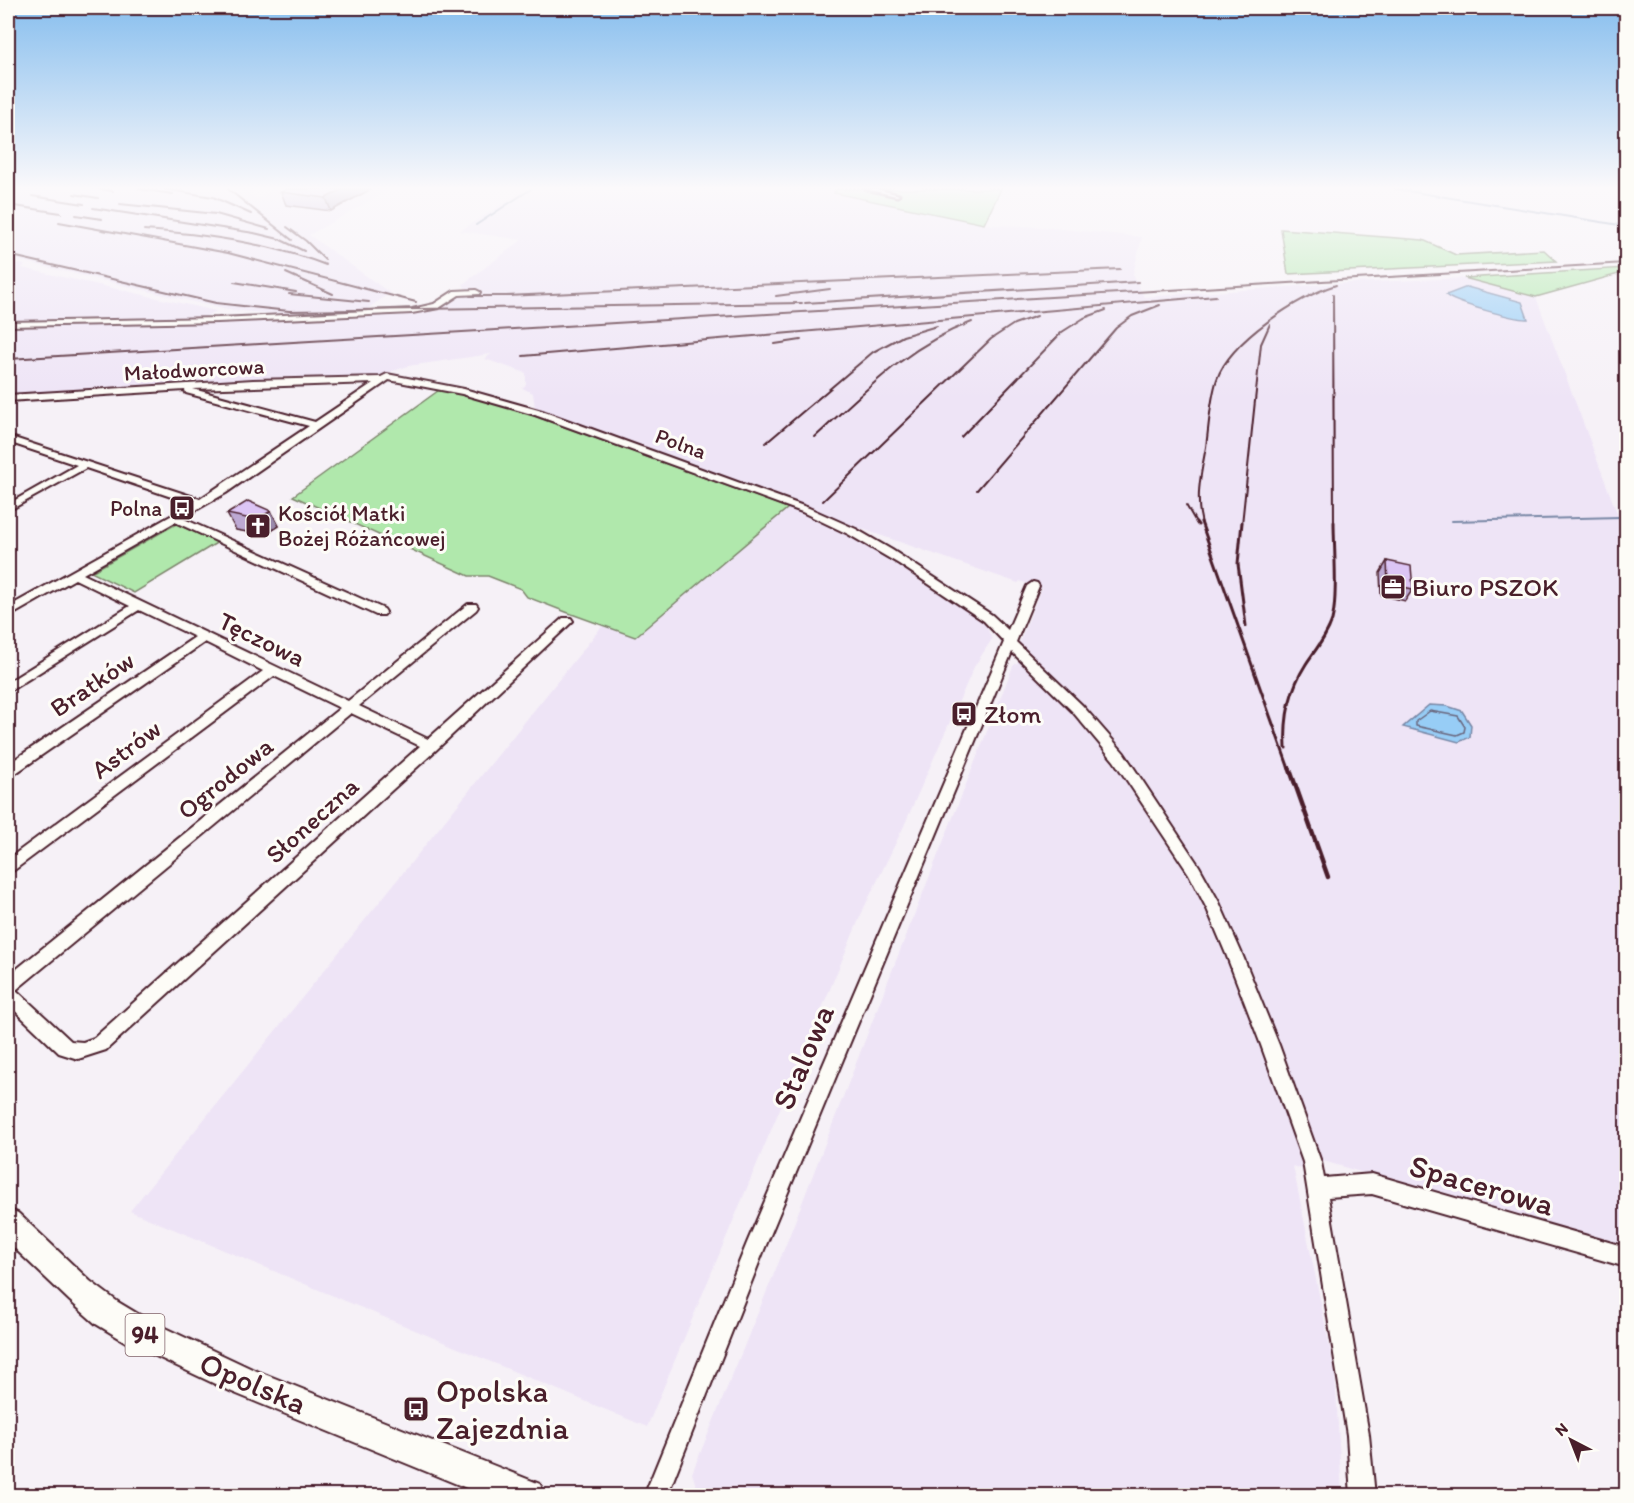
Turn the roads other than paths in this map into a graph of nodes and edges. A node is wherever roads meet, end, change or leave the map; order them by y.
1 (476, 292) dead end
2 (8, 324) edge
3 (382, 380) junction
4 (182, 387) junction
5 (8, 398) edge
6 (318, 426) junction
7 (8, 439) edge
8 (84, 465) junction
9 (201, 503) junction
10 (8, 508) edge
11 (174, 518) junction
12 (73, 574) junction
13 (1033, 586) dead end
14 (138, 606) junction
15 (472, 607) dead end
16 (9, 610) edge
17 (380, 612) dead end
18 (567, 621) dead end
19 (204, 637) junction
20 (1011, 644) junction
21 (273, 670) junction
22 (8, 688) edge
23 (350, 707) junction
24 (431, 746) junction
25 (8, 771) edge
26 (8, 867) edge
27 (8, 986) edge
28 (8, 993) edge
29 (1318, 1188) junction
30 (8, 1222) edge
31 (1626, 1257) edge
32 (528, 1496) edge
33 (656, 1496) edge
34 (1363, 1496) edge

1 - 2 street
3 - 4 street, Małodworcowa
3 - 6 street
3 - 20 street, Polna
4 - 5 street, Małodworcowa
4 - 6 street
6 - 9 street
7 - 8 street
8 - 9 street
8 - 10 street
9 - 11 street
11 - 12 street
11 - 17 street
12 - 14 street, Tęczowa
12 - 16 street
13 - 20 street, Stalowa
14 - 19 street, Tęczowa
14 - 22 street
15 - 23 street, Ogrodowa
18 - 24 street, Słoneczna
19 - 21 street, Tęczowa
19 - 25 street, Bratków
20 - 29 street, Polna
20 - 33 street, Stalowa
21 - 23 street, Tęczowa
21 - 26 street, Astrów
23 - 24 street, Tęczowa
23 - 27 street, Ogrodowa
24 - 28 street, Słoneczna
29 - 31 street, Spacerowa
29 - 34 street, Polna
30 - 32 main road, Opolska / 94

